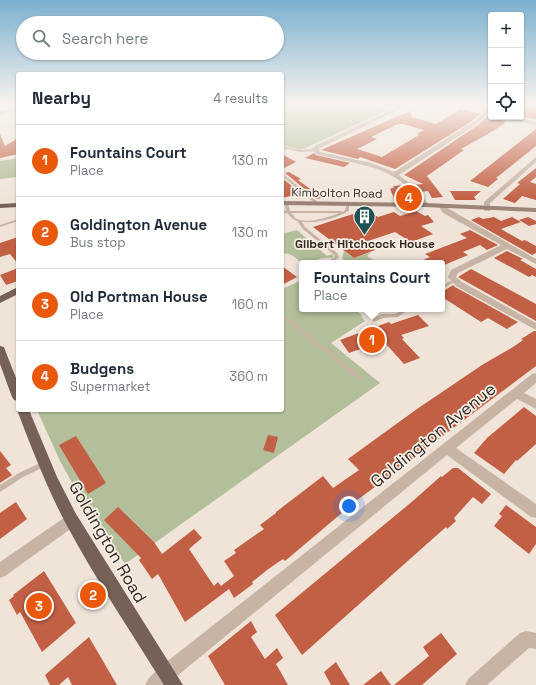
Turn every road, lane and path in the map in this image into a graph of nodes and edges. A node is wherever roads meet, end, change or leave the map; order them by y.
1 (340, 136) edge
2 (454, 136) edge
3 (284, 147) edge
4 (316, 150) junction
5 (536, 159) edge
6 (394, 175) junction
7 (284, 176) edge
8 (284, 203) edge
9 (318, 204) junction
10 (348, 204) junction
11 (16, 205) edge
12 (0, 206) edge
13 (425, 206) junction
14 (443, 207) junction
15 (487, 209) junction
16 (536, 210) edge
17 (284, 212) edge
18 (288, 212) junction
19 (344, 212) junction
20 (16, 221) edge
21 (299, 221) junction
22 (0, 226) edge
23 (506, 246) junction
24 (332, 260) edge
25 (536, 262) edge
26 (454, 281) junction
27 (445, 286) edge
28 (16, 291) edge
29 (16, 292) edge
30 (0, 293) edge
31 (0, 300) edge
32 (402, 312) edge
33 (284, 317) edge
34 (374, 320) dead end
35 (536, 327) edge
36 (1, 357) edge
37 (536, 377) edge
38 (359, 378) dead end
39 (16, 392) edge
40 (516, 393) junction
41 (536, 405) edge
42 (24, 412) edge
43 (446, 448) junction
44 (44, 464) junction
45 (0, 489) edge
46 (536, 512) edge
47 (71, 520) junction
48 (0, 571) edge
49 (536, 641) edge
50 (170, 679) edge
51 (483, 682) edge
52 (154, 685) edge

1 - 4 street
2 - 6 street
3 - 4 lane
4 - 6 street
5 - 15 street
6 - 13 street
7 - 9 lane
8 - 9 main road, Kimbolton Road
8 - 18 lane
9 - 10 main road, Kimbolton Road
10 - 13 main road, Kimbolton Road
10 - 19 lane
11 - 12 main road
13 - 14 main road, Kimbolton Road
14 - 15 main road, Kimbolton Road
14 - 23 street
15 - 16 main road, Kimbolton Road
17 - 18 lane
18 - 19 lane
18 - 21 lane
19 - 21 lane
20 - 22 lane
21 - 24 lane
23 - 25 street
23 - 26 street
26 - 27 lane
26 - 35 street
28 - 30 main road
29 - 31 main road
32 - 34 lane
33 - 38 lane
36 - 39 main road
37 - 40 street, Goldington Avenue
40 - 41 street
40 - 43 street, Goldington Avenue
42 - 44 main road, Goldington Road
43 - 46 street
43 - 50 street, Goldington Avenue
44 - 45 lane
44 - 47 main road, Goldington Road
47 - 48 street
47 - 50 main road, Goldington Road
49 - 51 street
50 - 52 street, Goldington Avenue

